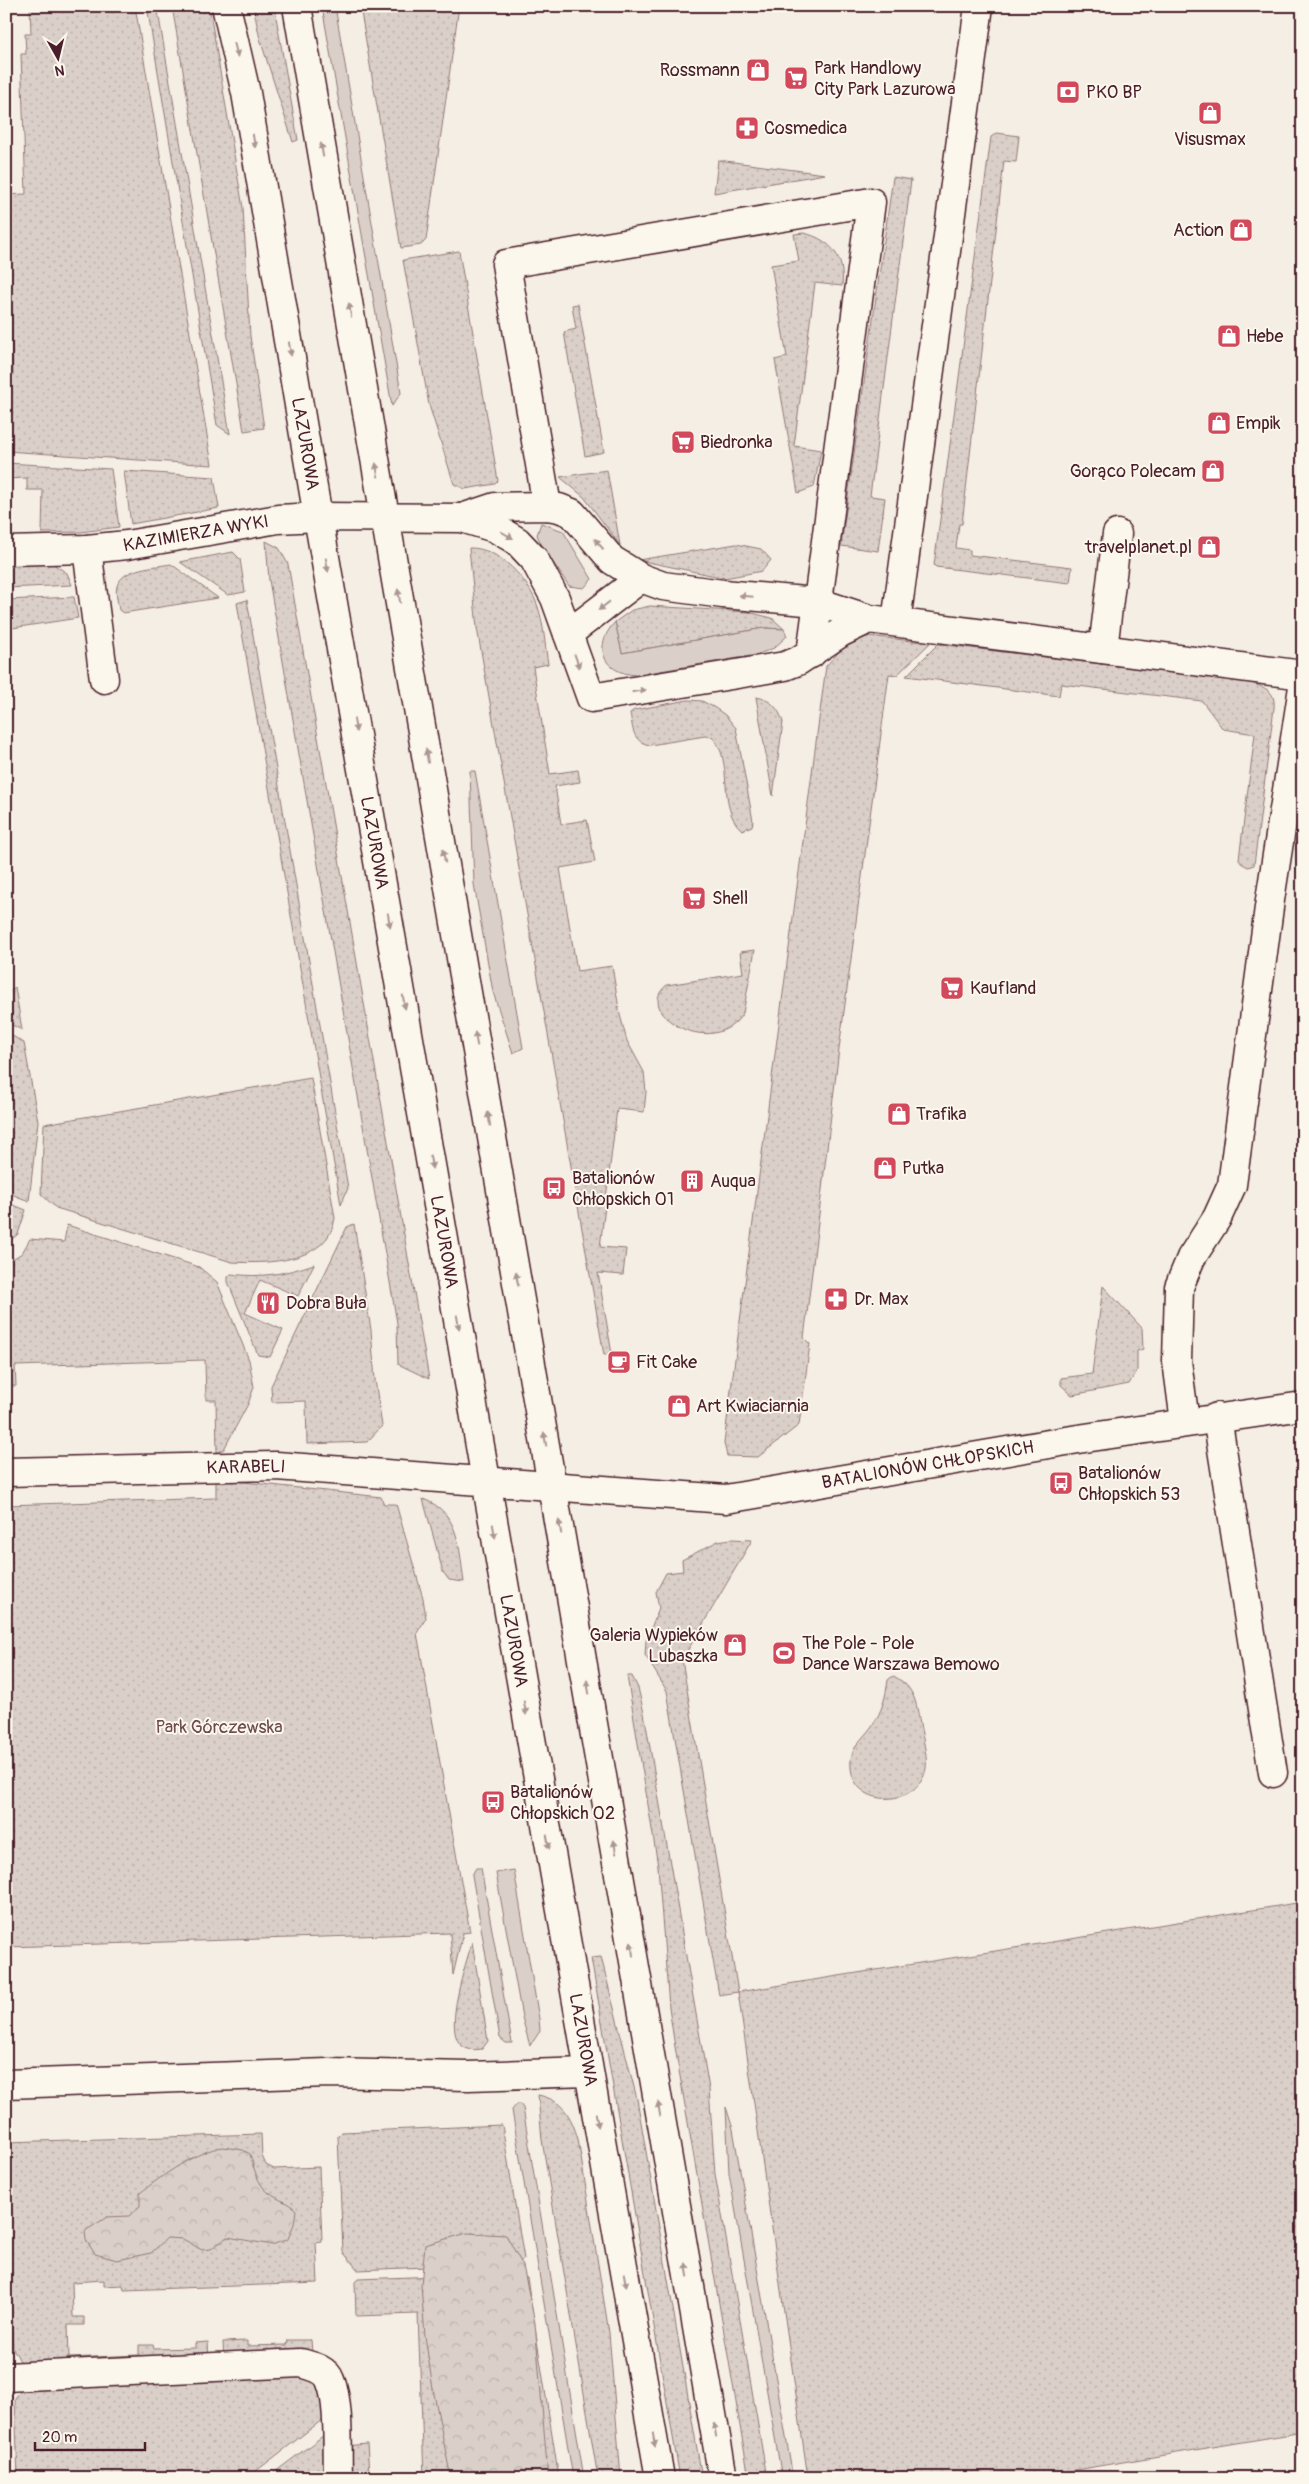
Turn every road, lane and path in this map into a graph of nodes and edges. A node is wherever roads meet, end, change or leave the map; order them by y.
1 (226, 6) edge
2 (297, 6) edge
3 (979, 6) edge
4 (547, 506) junction
5 (318, 517) junction
6 (385, 518) junction
7 (462, 518) junction
8 (1117, 534) dead end
9 (87, 549) junction
10 (6, 551) edge
11 (641, 578) junction
12 (806, 601) junction
13 (869, 619) junction
14 (896, 622) junction
15 (568, 634) junction
16 (1103, 649) junction
17 (810, 654) junction
18 (1303, 675) edge
19 (104, 680) dead end
20 (1303, 687) edge
21 (1303, 1406) edge
22 (1217, 1417) junction
23 (1185, 1422) junction
24 (6, 1472) edge
25 (486, 1483) junction
26 (553, 1487) junction
27 (1273, 1773) dead end
28 (588, 2072) junction
29 (6, 2084) edge
30 (6, 2377) edge
31 (338, 2478) edge
32 (660, 2478) edge
33 (723, 2478) edge

1 -> 5 main road, LAZUROWA
6 -> 2 main road
3 - 14 main road
4 - 7 main road
11 -> 4 main road
4 - 12 main road
5 - 6 main road, KAZIMIERZA WYKI
5 - 9 main road, KAZIMIERZA WYKI
5 -> 25 main road, LAZUROWA
6 - 7 main road, KAZIMIERZA WYKI
26 -> 6 main road
7 -> 15 main road
8 - 16 main road
9 - 10 main road, KAZIMIERZA WYKI
9 - 19 main road
12 -> 11 main road
11 -> 15 main road
12 - 13 main road
12 - 17 main road
13 - 14 main road
13 - 17 main road
14 - 16 main road
15 -> 17 main road
16 - 18 main road
20 - 23 main road
21 - 22 main road, BATALIONÓW CHŁOPSKICH
22 - 23 main road, BATALIONÓW CHŁOPSKICH
22 - 27 main road
23 - 26 main road, BATALIONÓW CHŁOPSKICH
24 - 25 main road, KARABELI
25 - 26 main road, BATALIONÓW CHŁOPSKICH
25 -> 28 main road, LAZUROWA
33 -> 26 main road
28 - 29 main road
28 -> 32 main road, LAZUROWA
30 - 31 main road

